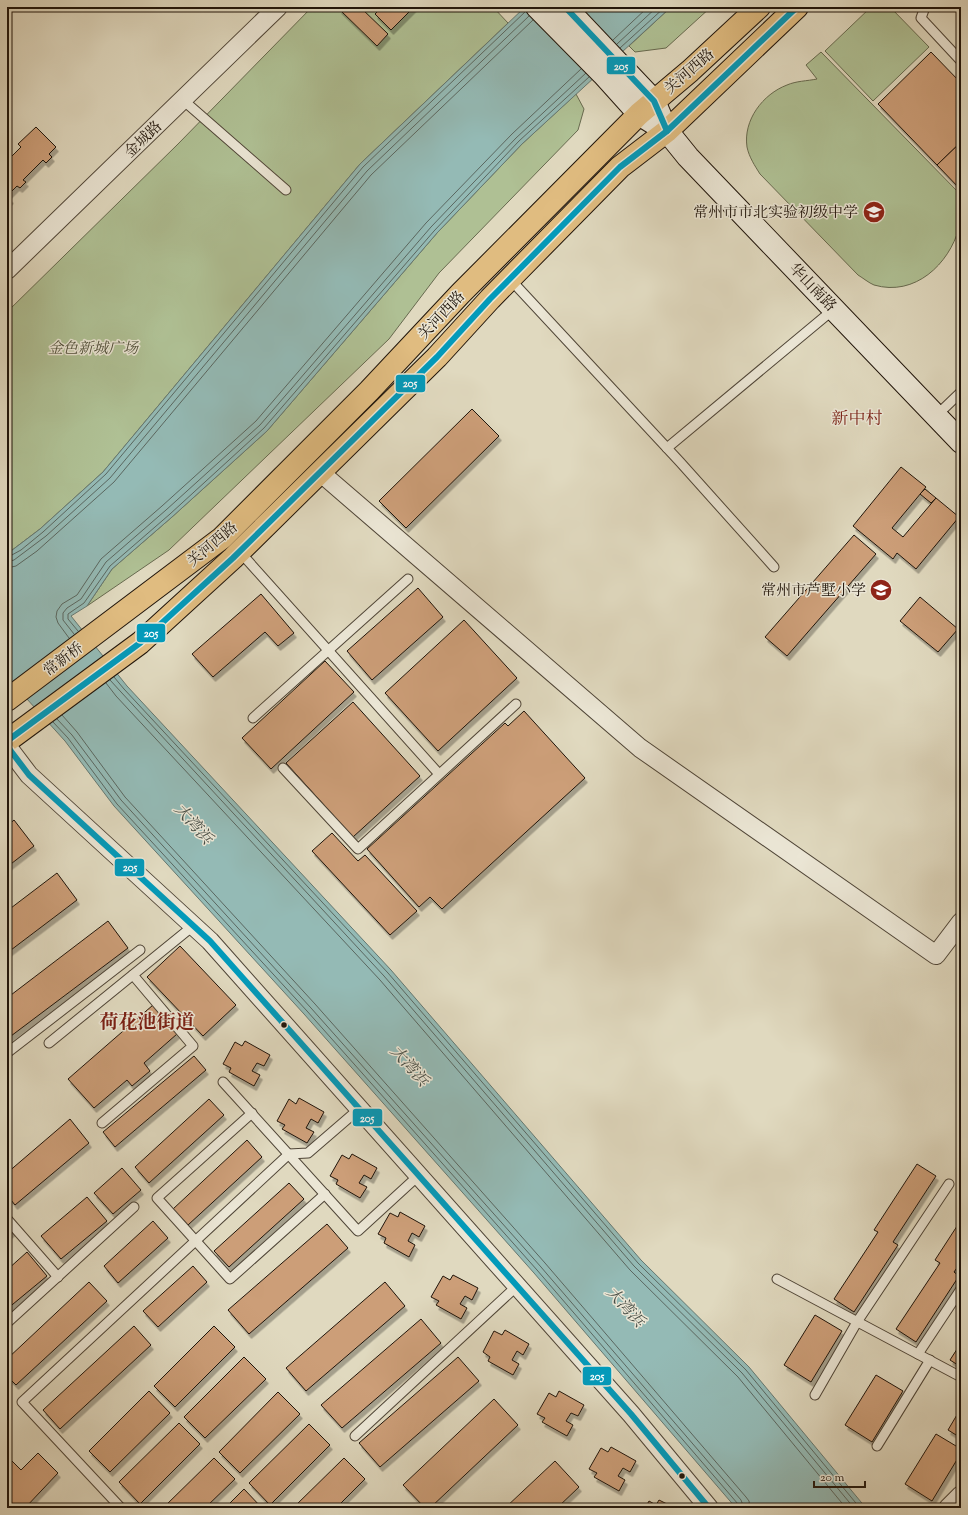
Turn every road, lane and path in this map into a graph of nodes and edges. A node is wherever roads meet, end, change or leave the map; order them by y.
1 (278, 7) edge
2 (537, 7) edge
3 (565, 7) edge
4 (759, 7) edge
5 (797, 7) edge
6 (925, 7) edge
7 (961, 61) edge
8 (609, 68) junction
9 (183, 100) junction
10 (646, 108) junction
11 (667, 131) junction
12 (286, 190) dead end
13 (7, 270) edge
14 (510, 279) junction
15 (834, 310) junction
16 (961, 392) edge
17 (936, 416) junction
18 (961, 442) edge
19 (667, 448) junction
20 (321, 473) junction
21 (240, 552) junction
22 (774, 567) dead end
23 (408, 579) dead end
24 (118, 617) joint
25 (328, 651) junction
26 (7, 700) edge
27 (516, 704) dead end
28 (253, 718) dead end
29 (10, 741) edge
30 (283, 768) dead end
31 (439, 774) junction
32 (961, 922) edge
33 (194, 926) junction
34 (140, 950) dead end
35 (133, 975) junction
36 (49, 1043) dead end
37 (7, 1054) edge
38 (223, 1082) dead end
39 (359, 1109) junction
40 (252, 1113) junction
41 (102, 1123) dead end
42 (289, 1154) junction
43 (418, 1176) junction
44 (949, 1184) dead end
45 (325, 1194) junction
46 (134, 1207) dead end
47 (7, 1219) edge
48 (196, 1241) junction
49 (58, 1277) junction
50 (778, 1279) dead end
51 (517, 1286) junction
52 (961, 1289) edge
53 (858, 1322) junction
54 (7, 1323) edge
55 (918, 1354) junction
56 (930, 1360) junction
57 (961, 1377) edge
58 (815, 1395) dead end
59 (355, 1436) dead end
60 (878, 1446) dead end
61 (961, 1495) edge
62 (121, 1508) edge
63 (709, 1508) edge
64 (948, 1508) edge

1 - 9 street, 金城路
2 - 8 street
3 - 8 street
4 - 10 main road, 关河西路
5 - 11 main road, 关河西路
6 - 7 lane
8 - 10 street, 华山南路
9 - 12 lane
9 - 13 street, 金城路
10 - 11 street, 华山南路
10 - 24 main road, 关河西路
11 - 14 main road, 关河西路
11 - 15 street, 华山南路
14 - 19 lane
14 - 20 main road, 关河西路
15 - 17 street, 华山南路
15 - 19 lane
16 - 17 lane
17 - 18 street, 华山南路
19 - 22 lane
20 - 21 main road, 关河西路
20 - 32 street
21 - 25 lane
21 - 29 main road, 关河西路
23 - 25 lane
24 - 26 main road, 常新桥
25 - 28 lane
25 - 31 lane
27 - 31 lane
29 - 33 street
30 - 31 lane
33 - 35 lane
33 - 39 street
34 - 37 lane
35 - 36 lane
35 - 41 lane
38 - 40 lane
39 - 42 lane
39 - 43 street
40 - 42 lane
40 - 48 lane
42 - 45 lane
42 - 48 lane
43 - 45 lane
43 - 51 street
44 - 53 lane
45 - 48 lane
46 - 49 lane
47 - 49 lane
48 - 62 lane
49 - 54 lane
50 - 53 lane
51 - 59 lane
51 - 63 street
52 - 55 lane
53 - 55 lane
53 - 58 lane
55 - 56 lane
56 - 57 lane
56 - 60 lane
61 - 64 street

